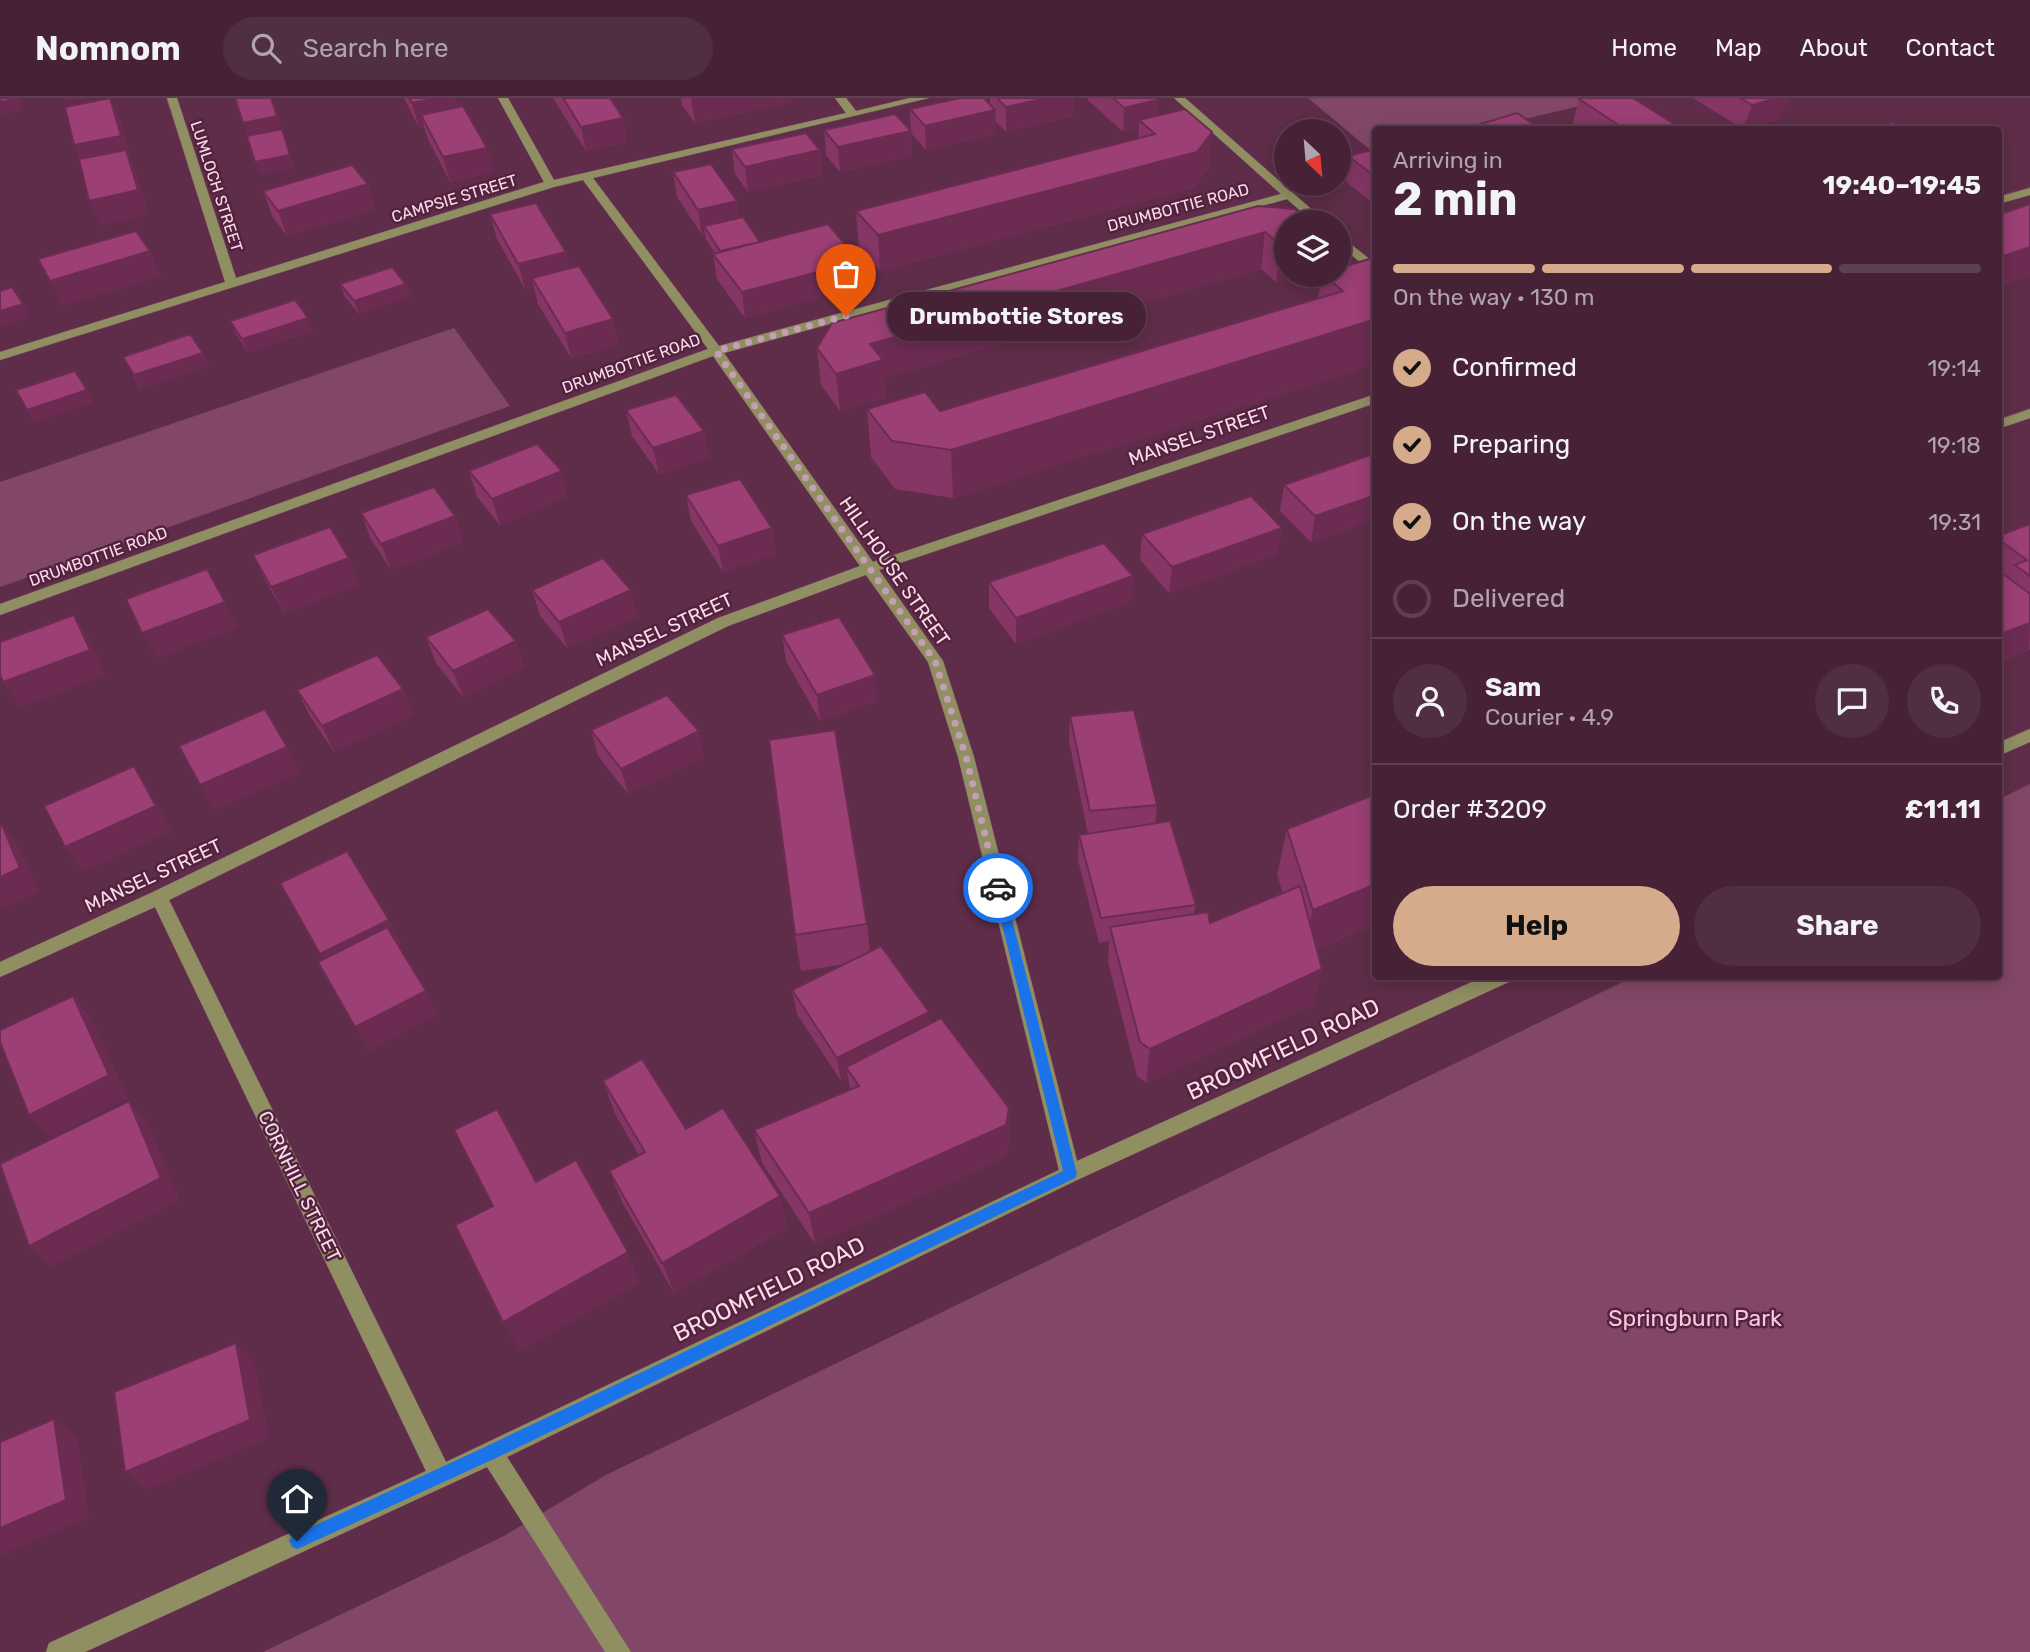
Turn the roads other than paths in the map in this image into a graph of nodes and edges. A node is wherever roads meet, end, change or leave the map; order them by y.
1 (172, 98) edge
2 (503, 98) edge
3 (840, 98) edge
4 (924, 98) edge
5 (1179, 98) edge
6 (852, 113) junction
7 (585, 175) junction
8 (1274, 182) edge
9 (551, 184) junction
10 (2030, 191) edge
11 (1285, 196) edge
12 (1290, 196) edge
13 (2002, 200) edge
14 (1306, 210) edge
15 (1351, 250) edge
16 (1372, 251) edge
17 (1358, 256) junction
18 (1372, 268) edge
19 (231, 283) junction
20 (716, 351) junction
21 (0, 356) edge
22 (1372, 399) edge
23 (2030, 413) edge
24 (2002, 424) edge
25 (870, 568) junction
26 (0, 610) edge
27 (2030, 736) edge
28 (2002, 748) edge
29 (159, 897) junction
30 (0, 970) edge
31 (1495, 980) edge
32 (1070, 1174) junction
33 (491, 1452) junction
34 (440, 1475) junction
35 (58, 1652) edge
36 (619, 1652) edge

1 - 19 street, LUMLOCH STREET
2 - 9 street
3 - 6 street
4 - 6 street, CAMPSIE STREET
5 - 8 street
6 - 7 street, CAMPSIE STREET
7 - 9 street, CAMPSIE STREET
7 - 20 street, HILLHOUSE STREET
9 - 19 street, CAMPSIE STREET
10 - 13 street
11 - 20 street, DRUMBOTTIE ROAD
12 - 14 street
15 - 17 street
16 - 17 street
17 - 18 street
19 - 21 street, CAMPSIE STREET
20 - 25 street, HILLHOUSE STREET
20 - 26 street, DRUMBOTTIE ROAD
22 - 25 street, MANSEL STREET
23 - 24 street
25 - 29 street, MANSEL STREET
25 - 32 street, HILLHOUSE STREET
27 - 28 street
29 - 30 street, MANSEL STREET
29 - 34 street, CORNHILL STREET
31 - 32 street, BROOMFIELD ROAD
32 - 33 street, BROOMFIELD ROAD
33 - 34 street, BROOMFIELD ROAD
33 - 36 street
34 - 35 street, BROOMFIELD ROAD

